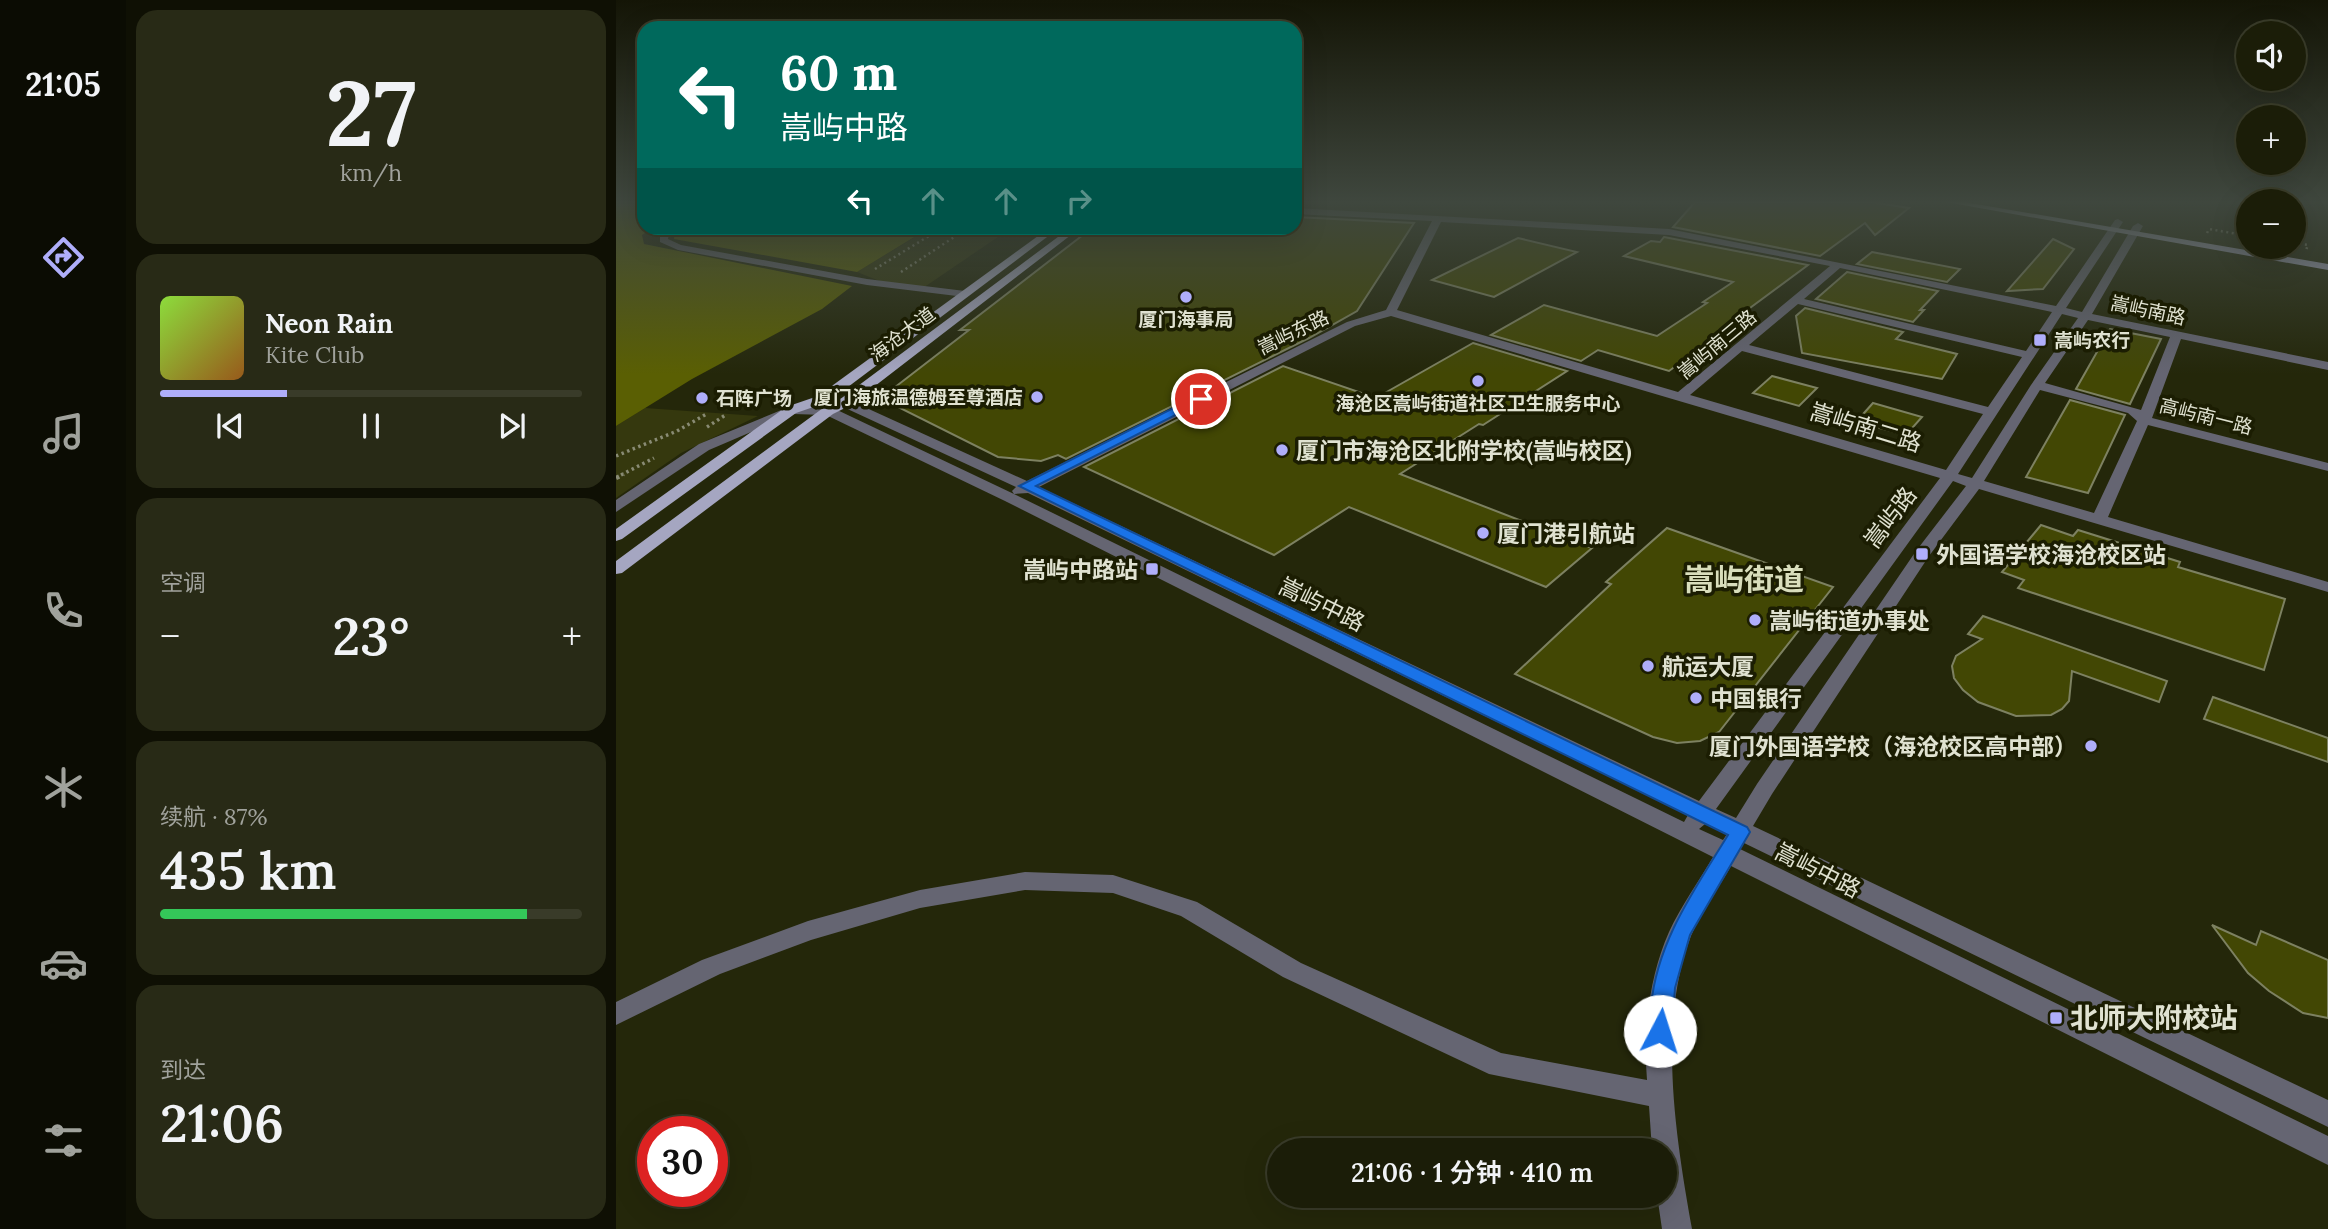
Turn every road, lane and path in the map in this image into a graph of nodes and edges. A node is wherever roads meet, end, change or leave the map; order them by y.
1 (748, 259) edge
2 (891, 259) edge
3 (920, 259) edge
4 (1012, 259) edge
5 (1032, 259) edge
6 (1417, 259) edge
7 (1810, 259) edge
8 (2095, 259) edge
9 (2118, 259) edge
10 (2289, 259) edge
11 (1839, 265) junction
12 (2328, 267) edge
13 (859, 279) junction
14 (883, 284) junction
15 (965, 294) junction
16 (1796, 300) junction
17 (2061, 310) junction
18 (1391, 312) junction
19 (2086, 315) junction
20 (2177, 334) junction
21 (1742, 347) junction
22 (2029, 355) junction
23 (2328, 366) edge
24 (2037, 385) junction
25 (1681, 396) junction
26 (832, 404) junction
27 (791, 410) junction
28 (1991, 412) junction
29 (708, 413) dead end
30 (2144, 420) junction
31 (616, 456) edge
32 (2328, 467) edge
33 (1949, 476) junction
34 (1976, 483) junction
35 (1018, 492) junction
36 (616, 508) edge
37 (2099, 519) junction
38 (616, 536) edge
39 (616, 569) edge
40 (2328, 587) edge
41 (1700, 813) junction
42 (1689, 833) junction
43 (1734, 842) junction
44 (616, 1014) edge
45 (1661, 1095) junction
46 (2328, 1114) edge
47 (2328, 1150) edge
48 (1677, 1229) edge

1 - 13 street
2 - 13 path
3 - 14 path
4 - 15 main road, 海沧大道
5 - 26 main road, 海沧大道
6 - 18 street
7 - 11 street, 嵩屿南路
8 - 17 street, 嵩屿路
9 - 19 street
10 - 12 main road
11 - 16 street, 嵩屿南三路
11 - 17 street, 嵩屿南路
13 - 14 street
14 - 15 street
15 - 26 main road, 海沧大道
16 - 21 street, 嵩屿南三路
16 - 22 street
17 - 19 street, 嵩屿南路
17 - 22 street, 嵩屿路
18 - 25 street, 嵩屿南二路
18 - 35 street, 嵩屿东路
19 - 20 street, 嵩屿南路
19 - 24 street
20 - 23 street, 嵩屿南路
20 - 30 street
21 - 25 street, 嵩屿南三路
21 - 28 street
22 - 28 street, 嵩屿路
24 - 30 street, 高屿南一路
24 - 34 street
25 - 33 street, 嵩屿南二路
26 - 27 street, 嵩屿中路
26 - 35 street, 嵩屿中路
26 - 39 main road, 海沧大道
27 - 36 street
27 - 38 main road
28 - 33 street, 嵩屿路
29 - 31 path
30 - 32 street, 高屿南一路
30 - 37 street
33 - 34 street, 嵩屿南二路
33 - 41 street, 嵩屿路
34 - 37 street, 嵩屿南二路
34 - 43 street
35 - 41 street, 嵩屿中路
35 - 42 street, 嵩屿中路
37 - 40 street, 嵩屿南二路
41 - 42 street, 嵩屿路
41 - 43 street, 嵩屿中路
42 - 43 street, 嵩屿中路
43 - 45 street
43 - 46 street, 嵩屿中路
43 - 47 street, 嵩屿中路
44 - 45 street
45 - 48 street

